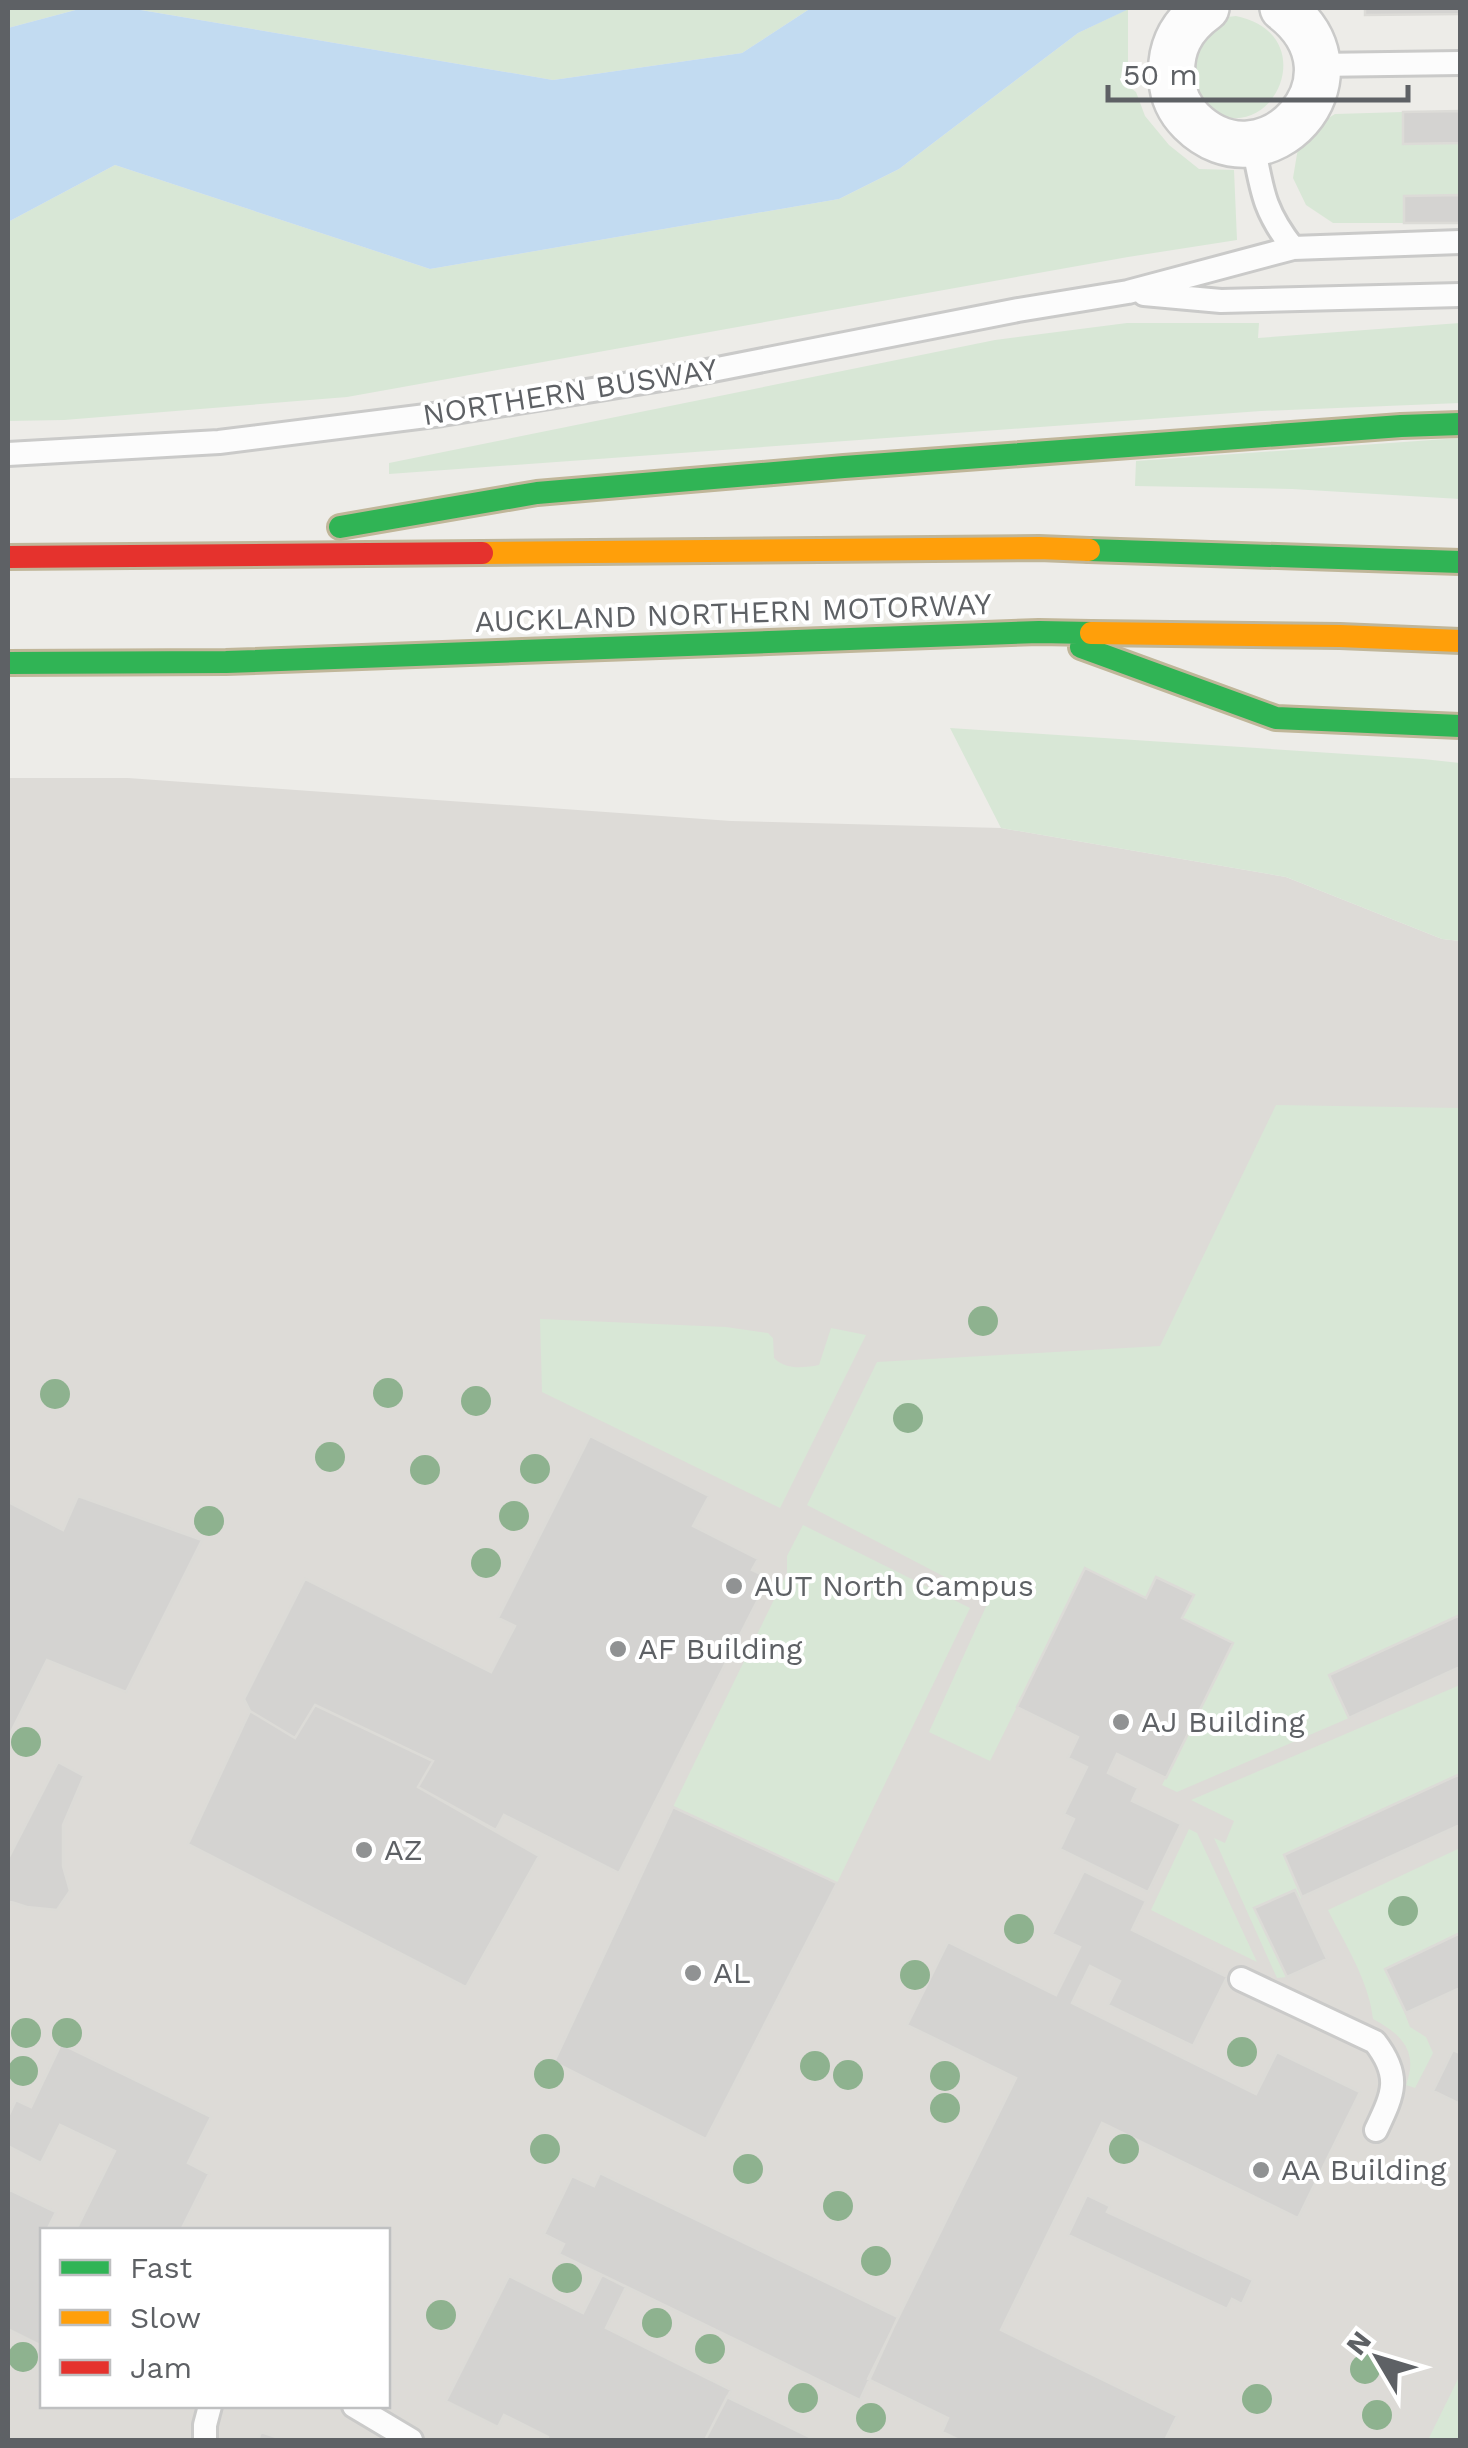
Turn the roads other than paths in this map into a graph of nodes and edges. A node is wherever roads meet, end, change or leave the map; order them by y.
1 (1206, 8) edge
2 (1284, 8) edge
3 (1460, 63) edge
4 (1318, 65) junction
5 (1254, 144) junction
6 (1460, 242) edge
7 (1292, 248) junction
8 (1128, 292) junction
9 (1460, 294) edge
10 (1460, 424) edge
11 (8, 454) edge
12 (174, 556) junction
13 (8, 557) edge
14 (1460, 562) edge
15 (1039, 632) junction
16 (1460, 641) edge
17 (8, 664) edge
18 (1460, 726) edge
19 (1240, 1979) dead end
20 (1376, 2130) dead end
21 (210, 2408) edge
22 (357, 2408) edge
23 (205, 2440) edge
24 (412, 2440) edge

1 - 5 street
2 - 4 street
3 - 4 lane
4 - 5 street
5 - 7 lane
6 - 7 lane, NORTHERN BUSWAY
7 - 8 lane, NORTHERN BUSWAY
8 - 9 lane, NORTHERN BUSWAY
8 - 11 lane, NORTHERN BUSWAY
10 - 12 highway
12 - 13 highway, AUCKLAND NORTHERN MOTORWAY
12 - 14 highway, AUCKLAND NORTHERN MOTORWAY
15 - 16 highway, AUCKLAND NORTHERN MOTORWAY
15 - 17 highway, AUCKLAND NORTHERN MOTORWAY
15 - 18 highway
19 - 20 lane
21 - 23 lane
22 - 24 lane

